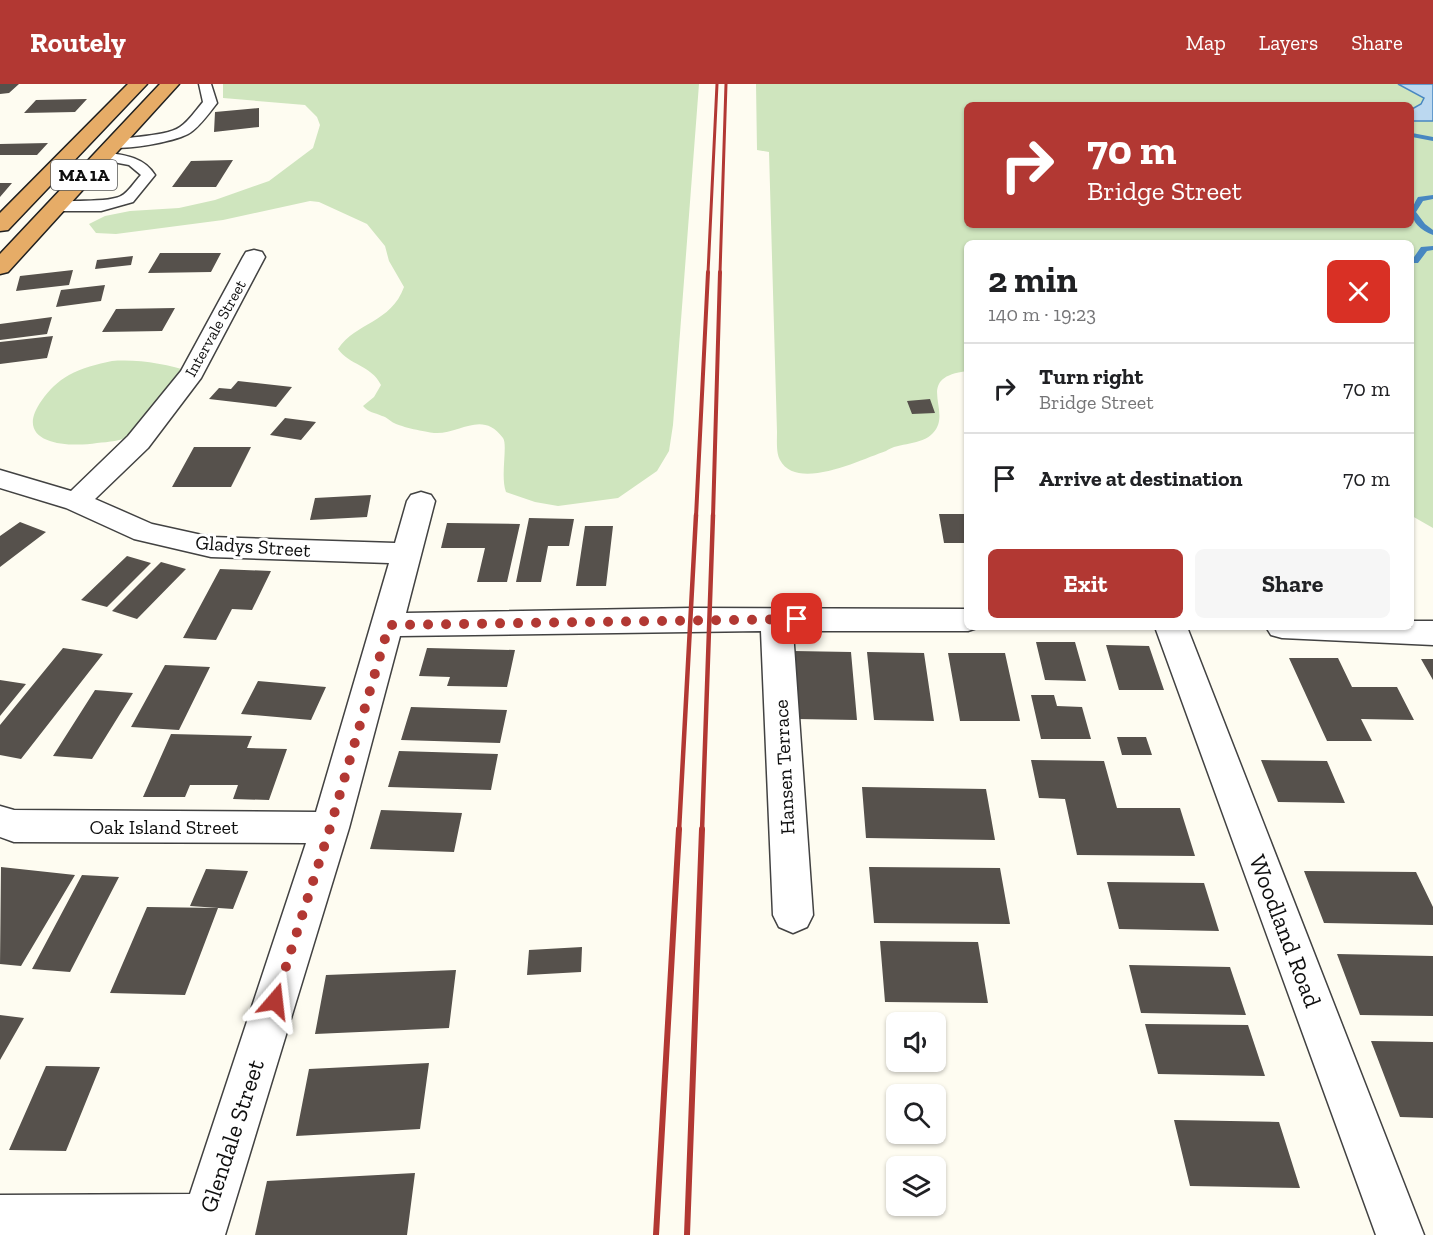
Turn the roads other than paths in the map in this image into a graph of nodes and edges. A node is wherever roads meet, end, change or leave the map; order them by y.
1 (138, 84) edge
2 (170, 84) edge
3 (205, 84) edge
4 (108, 150) junction
5 (53, 208) junction
6 (0, 225) edge
7 (254, 257) dead end
8 (0, 267) edge
9 (0, 479) edge
10 (421, 501) dead end
11 (76, 502) junction
12 (407, 553) junction
13 (776, 619) junction
14 (964, 620) edge
15 (389, 625) junction
16 (1172, 630) edge
17 (1358, 630) edge
18 (1433, 633) edge
19 (0, 821) edge
20 (330, 828) junction
21 (793, 915) dead end
22 (0, 1219) edge
23 (204, 1227) edge
24 (1400, 1235) edge

1 - 6 highway, MA 1A
2 - 4 highway, MA 1A
3 - 4 lane
4 - 5 highway, MA 1A
4 - 5 lane
5 - 8 highway, MA 1A
7 - 11 street, Intervale Street
9 - 11 street, Gladys Street
10 - 12 street
11 - 12 street, Gladys Street
12 - 15 street
13 - 14 street
13 - 15 street
13 - 21 street, Hansen Terrace
15 - 20 street, Glendale Street
16 - 24 street, Woodland Road
17 - 18 street
19 - 20 street, Oak Island Street
20 - 23 street, Glendale Street
22 - 23 street

